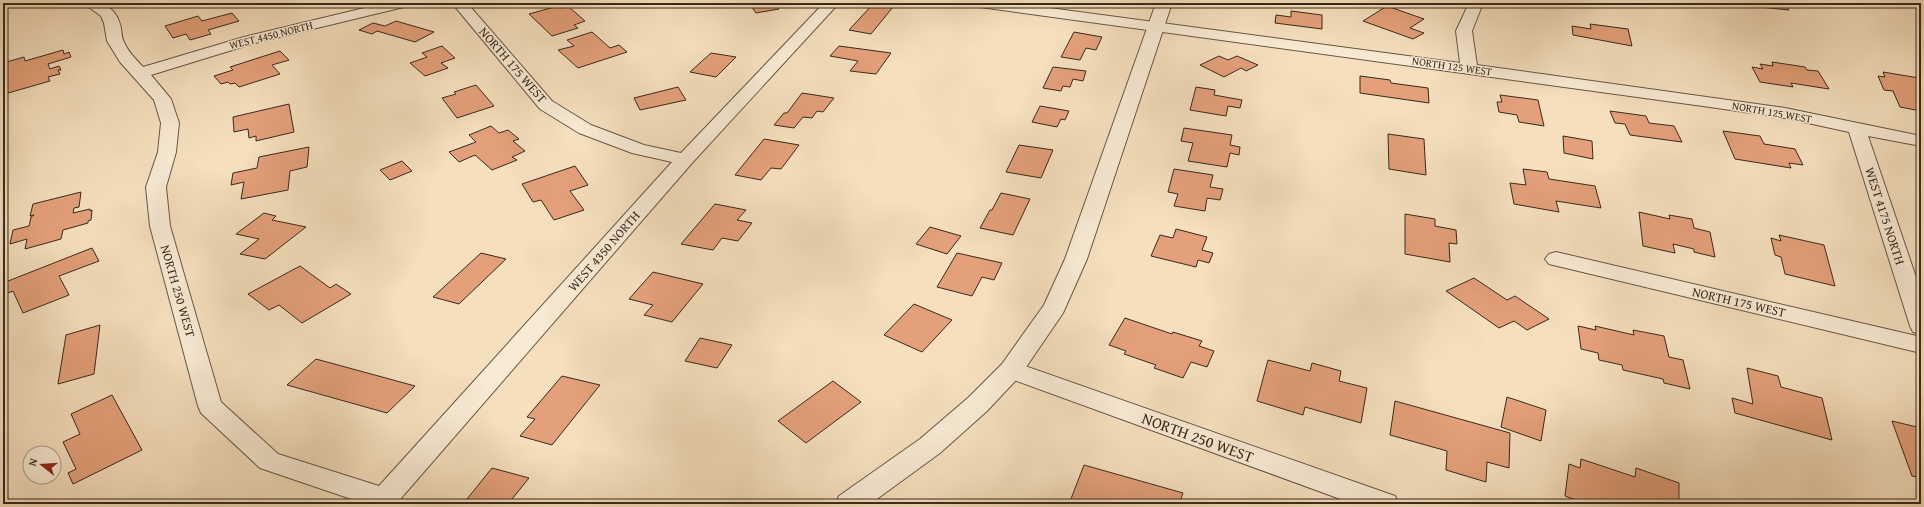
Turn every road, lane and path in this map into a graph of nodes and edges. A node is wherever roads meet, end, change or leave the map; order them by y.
1 (90, 3) edge
2 (403, 3) edge
3 (460, 3) edge
4 (832, 3) edge
5 (980, 3) edge
6 (1164, 3) edge
7 (1476, 3) edge
8 (1156, 26) junction
9 (1469, 69) junction
10 (140, 73) junction
11 (1857, 128) junction
12 (1921, 141) edge
13 (685, 159) junction
14 (1556, 259) dead end
15 (1921, 326) edge
16 (1921, 345) edge
17 (1011, 370) junction
18 (383, 501) edge
19 (848, 504) edge
20 (1385, 504) edge

1 - 10 street, NORTH 250 WEST
2 - 10 street, WEST 4450 NORTH
3 - 13 street, NORTH 175 WEST
4 - 13 street, WEST 4350 NORTH
5 - 8 street, NORTH 125 WEST
6 - 8 street
7 - 9 street
8 - 9 street, NORTH 125 WEST
8 - 17 street
9 - 11 street, NORTH 125 WEST
10 - 18 street, NORTH 250 WEST
11 - 12 street, NORTH 125 WEST
11 - 15 street, WEST 4175 NORTH
13 - 18 street, WEST 4350 NORTH
14 - 16 street, NORTH 175 WEST
17 - 19 street
17 - 20 street, NORTH 250 WEST

